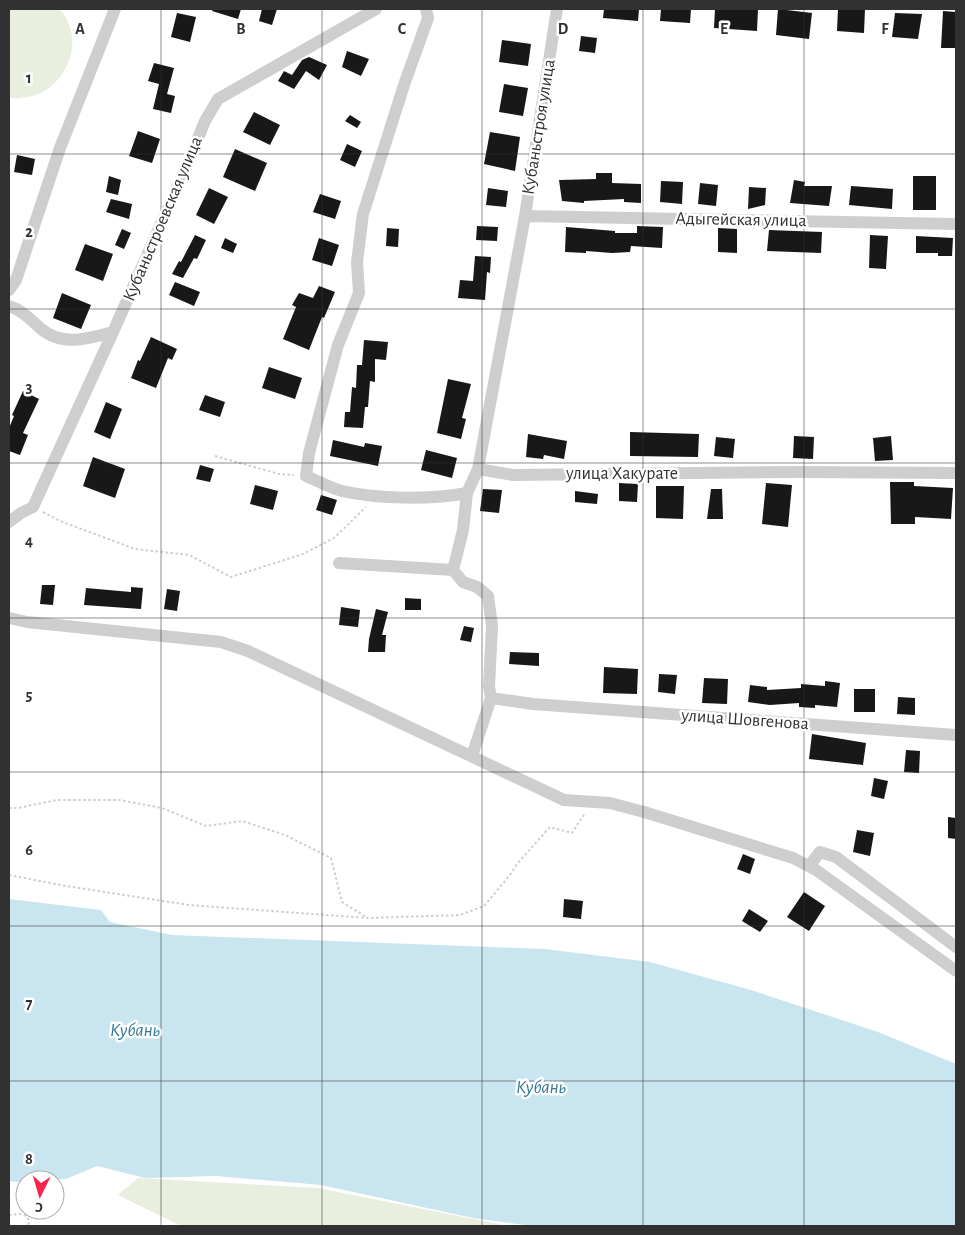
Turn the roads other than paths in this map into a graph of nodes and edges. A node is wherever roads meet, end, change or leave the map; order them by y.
1 (115, 9) edge
2 (376, 9) edge
3 (426, 9) edge
4 (557, 9) edge
5 (525, 216) junction
6 (956, 224) edge
7 (9, 290) edge
8 (9, 306) edge
9 (114, 332) junction
10 (478, 469) junction
11 (956, 473) edge
12 (466, 493) junction
13 (9, 522) edge
14 (339, 564) dead end
15 (453, 570) junction
16 (9, 618) edge
17 (491, 698) junction
18 (956, 736) edge
19 (472, 756) junction
20 (809, 866) junction
21 (956, 948) edge
22 (956, 971) edge

1 - 7 street
2 - 9 street, Кубаньстроевская улица
3 - 12 street
4 - 5 street, Кубаньстроя улица
5 - 6 street, Адыгейская улица
5 - 10 street, Кубаньстроя улица
8 - 9 street
9 - 13 street, Кубаньстроевская улица
10 - 11 street, улица Хакурате
10 - 12 street
12 - 15 street
14 - 15 street
15 - 17 street
16 - 19 street
17 - 18 street, улица Шовгенова
17 - 19 street
19 - 20 street
20 - 21 street
20 - 22 street

